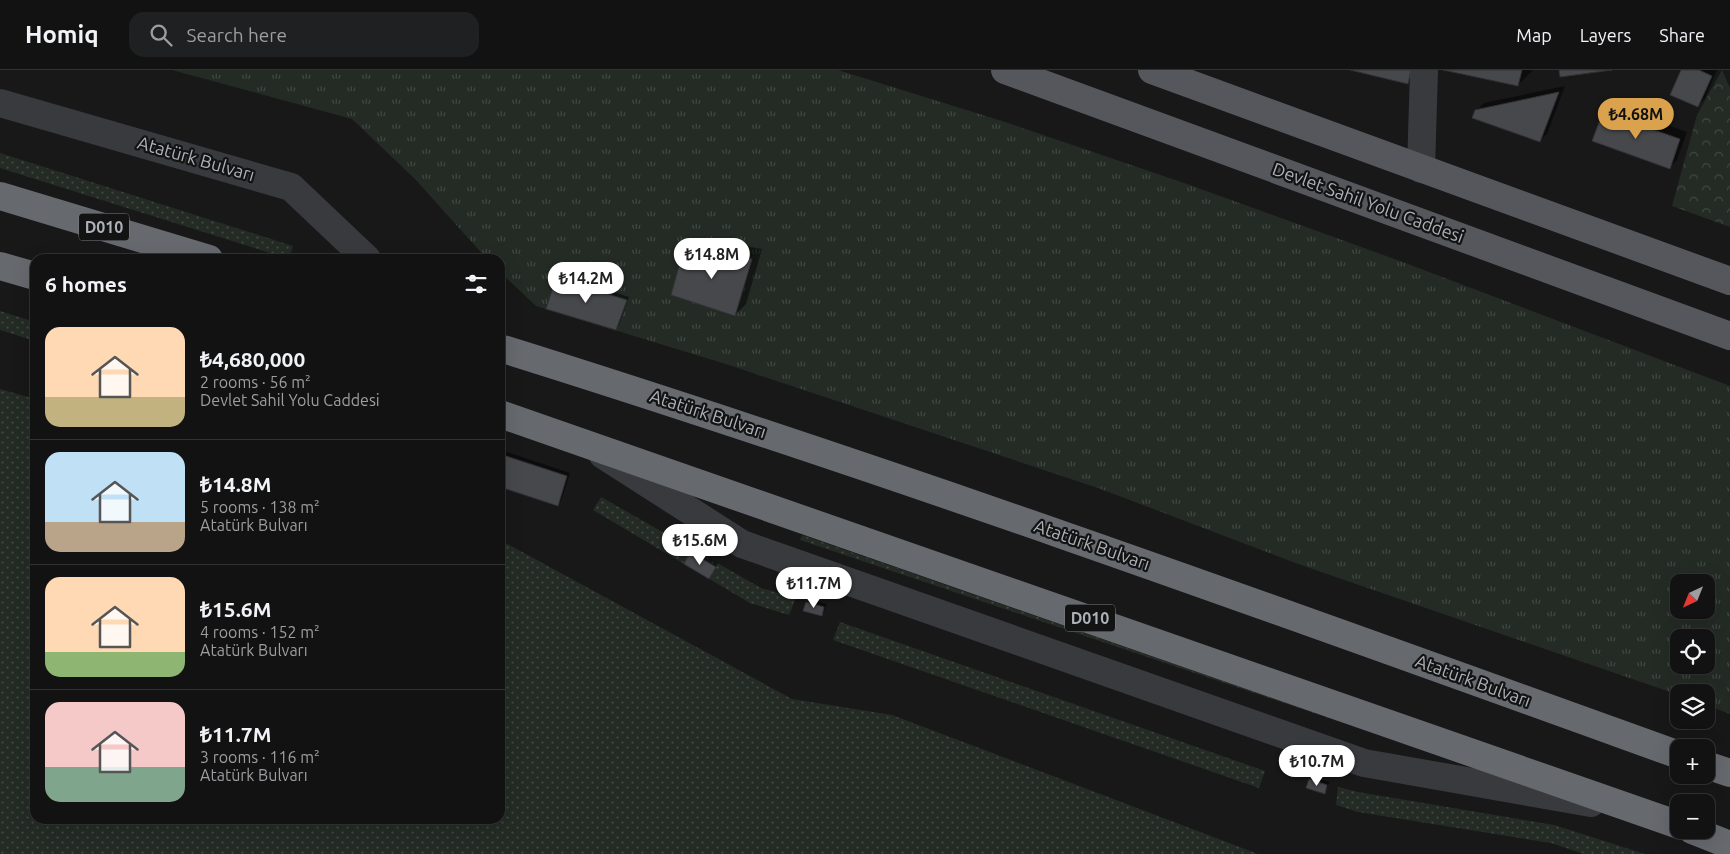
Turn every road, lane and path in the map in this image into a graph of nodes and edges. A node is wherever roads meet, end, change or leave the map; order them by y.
1 (1005, 70) edge
2 (1152, 70) edge
3 (1424, 70) edge
4 (0, 103) edge
5 (1421, 169) junction
6 (0, 196) edge
7 (192, 254) edge
8 (362, 254) edge
9 (0, 266) edge
10 (30, 275) edge
11 (1730, 281) edge
12 (1730, 336) edge
13 (505, 350) edge
14 (505, 416) edge
15 (581, 441) junction
16 (1670, 752) edge
17 (1715, 768) edge
18 (1730, 774) edge
19 (1649, 813) junction
20 (1670, 821) edge
21 (1715, 839) edge
22 (1730, 845) edge

1 - 12 main road, Devlet Sahil Yolu Caddesi
2 - 5 main road
3 - 5 street
4 - 8 street, Atatürk Bulvarı
5 - 11 main road
6 - 7 highway, D010
9 - 10 highway
13 - 16 highway, Atatürk Bulvarı
14 - 15 highway, D010
15 - 19 highway, D010
15 - 19 street
17 - 18 highway
19 - 20 highway, D010
21 - 22 highway

